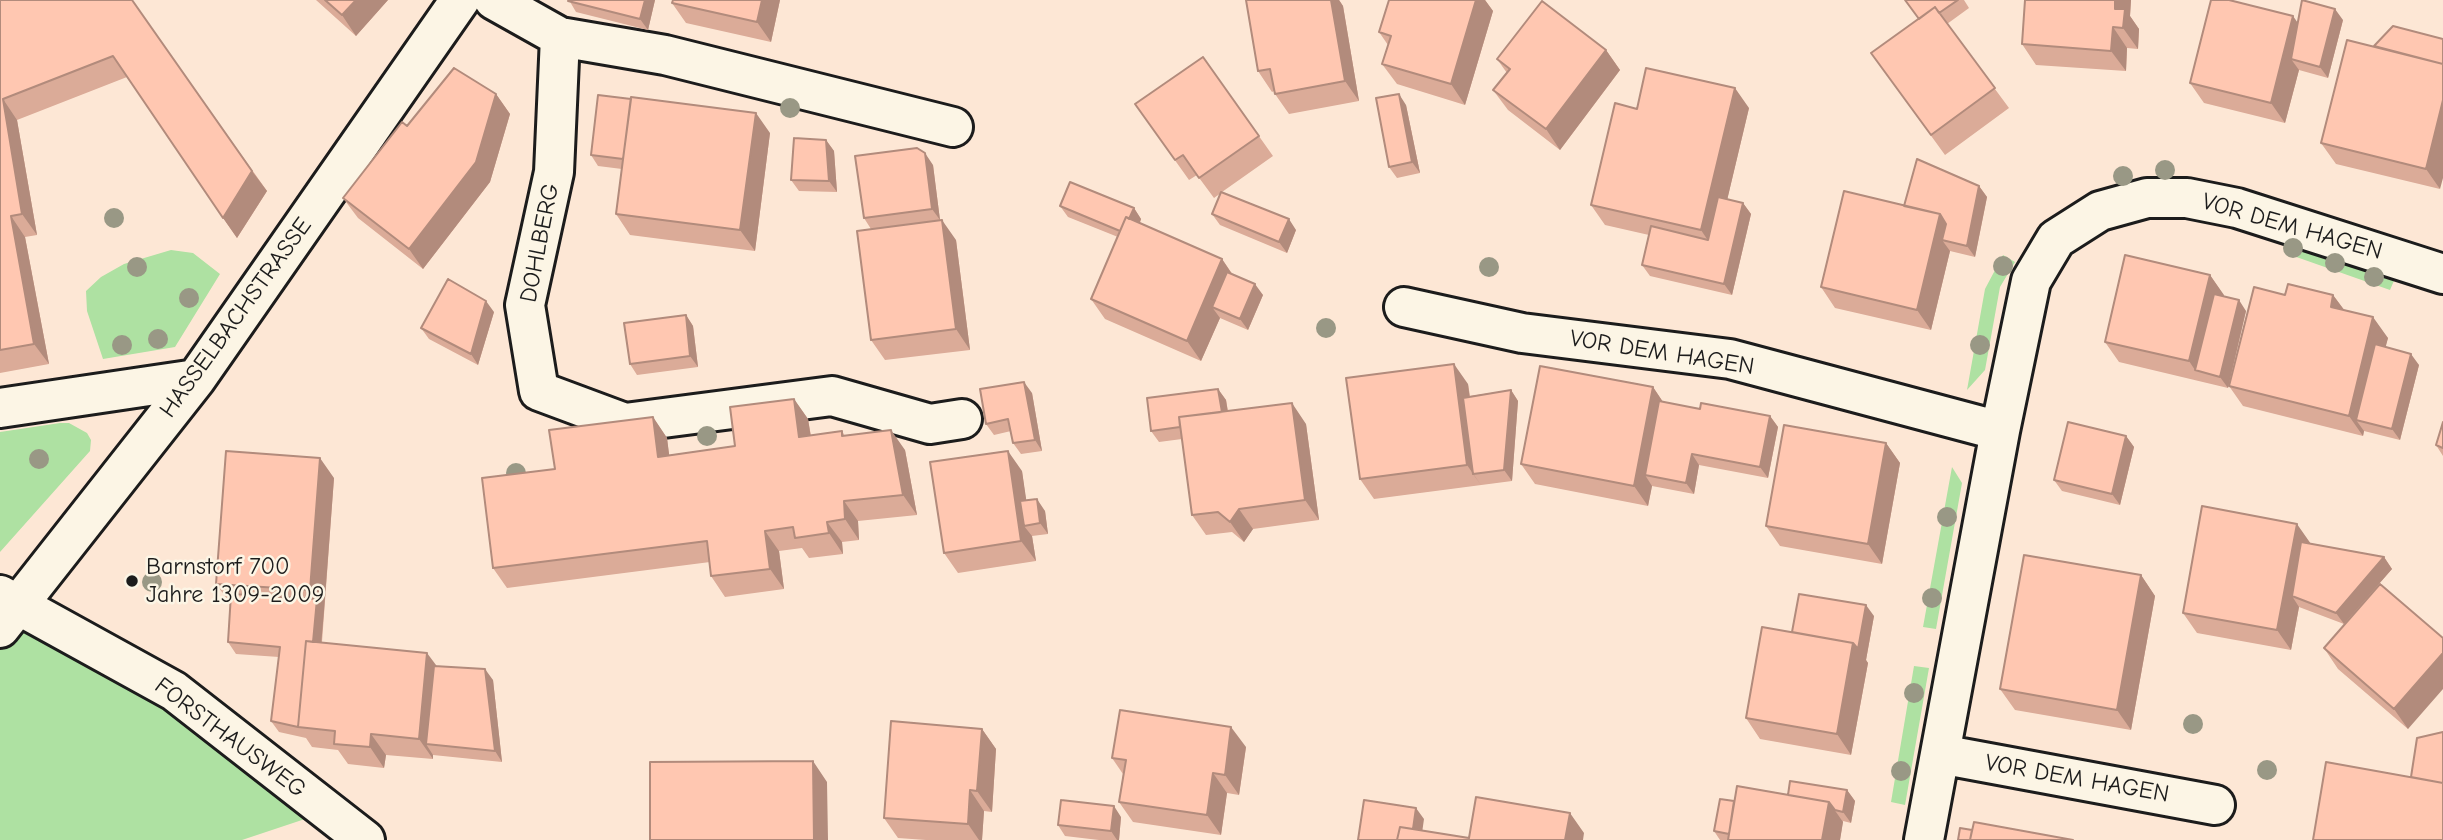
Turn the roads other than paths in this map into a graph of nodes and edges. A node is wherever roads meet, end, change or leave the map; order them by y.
1 (460, 0) edge
2 (494, 0) edge
3 (560, 37) junction
4 (953, 127) dead end
5 (2443, 274) edge
6 (1404, 307) dead end
7 (196, 379) junction
8 (0, 408) edge
9 (962, 419) dead end
10 (2000, 431) junction
11 (5, 609) edge
12 (1940, 754) junction
13 (2215, 805) dead end
14 (365, 840) edge
15 (1924, 840) edge

1 - 7 street, HASSELBACHSTRASSE
2 - 3 street
3 - 4 street
3 - 9 street, DOHLBERG
5 - 10 street, VOR DEM HAGEN
6 - 10 street, VOR DEM HAGEN
7 - 8 street
7 - 11 street, HASSELBACHSTRASSE
10 - 12 street, VOR DEM HAGEN
11 - 14 street, FORSTHAUSWEG
12 - 13 street, VOR DEM HAGEN
12 - 15 street, VOR DEM HAGEN

